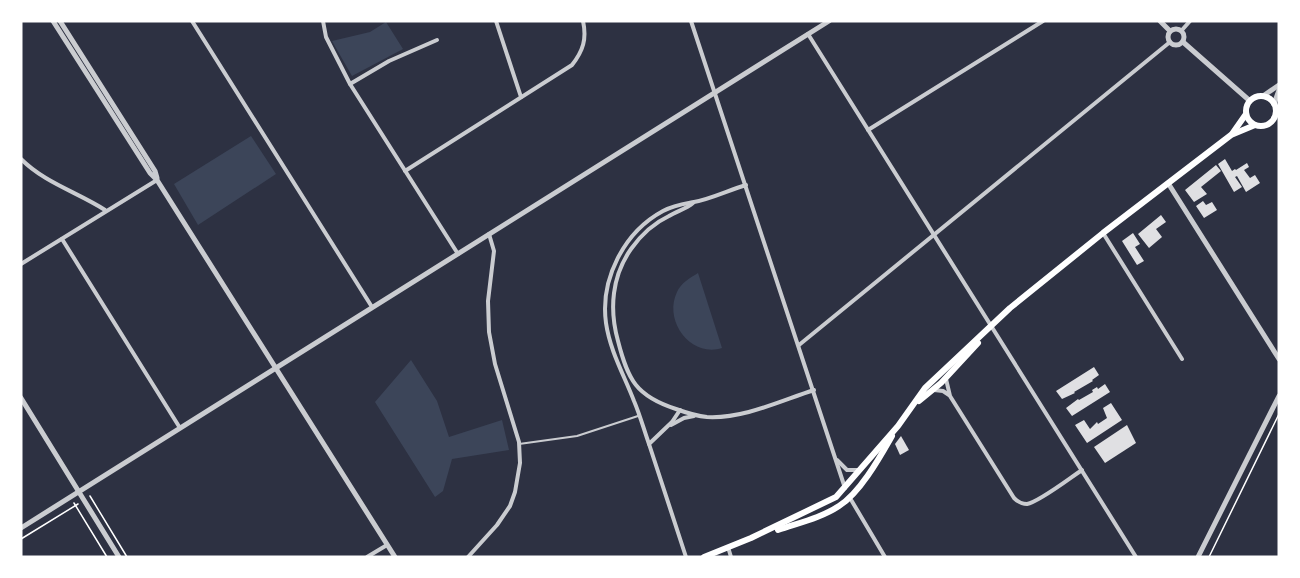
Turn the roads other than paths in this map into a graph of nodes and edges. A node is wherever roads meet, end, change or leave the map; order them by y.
1 (53, 21) edge
2 (60, 21) edge
3 (192, 21) edge
4 (323, 21) edge
5 (496, 21) edge
6 (583, 21) edge
7 (691, 21) edge
8 (829, 21) edge
9 (1043, 21) edge
10 (1160, 21) edge
11 (1190, 21) edge
12 (1182, 30) junction
13 (1170, 31) junction
14 (808, 34) junction
15 (436, 40) dead end
16 (1170, 42) junction
17 (1183, 42) junction
18 (350, 84) junction
19 (1279, 85) edge
20 (1279, 90) edge
21 (714, 93) junction
22 (1263, 96) junction
23 (521, 97) junction
24 (1250, 101) junction
25 (1276, 105) edge
26 (1246, 114) junction
27 (1279, 120) edge
28 (1271, 122) junction
29 (1255, 124) junction
30 (868, 130) junction
31 (1231, 135) junction
32 (21, 159) edge
33 (405, 171) junction
34 (157, 180) junction
35 (1168, 183) junction
36 (746, 185) junction
37 (693, 203) junction
38 (105, 210) junction
39 (1103, 233) junction
40 (489, 234) junction
41 (934, 235) junction
42 (62, 239) junction
43 (458, 254) junction
44 (21, 264) edge
45 (372, 307) junction
46 (992, 327) junction
47 (986, 333) junction
48 (799, 345) junction
49 (1182, 358) dead end
50 (1279, 359) edge
51 (275, 369) junction
52 (948, 376) junction
53 (635, 385) junction
54 (814, 390) junction
55 (930, 392) junction
56 (950, 396) junction
57 (1279, 396) edge
58 (21, 398) edge
59 (634, 401) junction
60 (23, 405) edge
61 (911, 409) junction
62 (680, 410) junction
63 (639, 416) junction
64 (696, 416) junction
65 (898, 426) junction
66 (180, 428) junction
67 (665, 429) junction
68 (519, 444) junction
69 (649, 444) junction
70 (835, 457) junction
71 (863, 467) junction
72 (1082, 470) junction
73 (845, 489) junction
74 (79, 493) junction
75 (849, 498) junction
76 (21, 528) edge
77 (751, 538) junction
78 (387, 545) junction
79 (728, 548) junction
80 (119, 557) edge
81 (367, 557) edge
82 (395, 557) edge
83 (468, 557) edge
84 (686, 557) edge
85 (704, 557) edge
86 (731, 557) edge
87 (885, 557) edge
88 (1136, 557) edge
89 (1198, 557) edge

1 - 34 street
2 - 34 street
3 - 45 street
4 - 18 street
5 - 23 street
6 - 23 street
7 - 21 street
8 - 14 street
9 - 30 street
10 - 13 street
11 - 12 street
12 - 13 street
12 - 17 street
13 - 16 street
14 - 21 street
14 - 30 street
15 - 18 street
16 - 17 street
16 - 41 street
17 - 24 street
18 - 33 street
19 - 22 street
20 - 25 street
21 - 36 street
21 - 40 street
22 - 24 main road
22 - 25 main road
23 - 33 street
24 - 26 main road
25 - 28 main road
26 - 29 main road
26 - 31 main road
27 - 28 main road
28 - 29 main road
29 - 31 main road
30 - 41 street
31 - 35 main road
32 - 38 street
33 - 43 street
34 - 38 street
34 - 51 street
35 - 39 main road
35 - 50 street
36 - 37 street
36 - 48 street
37 - 53 street
37 - 59 street
38 - 42 street
39 - 46 main road
39 - 49 street
40 - 43 street
40 - 68 street
41 - 46 street
41 - 48 street
42 - 44 street
42 - 66 street
43 - 45 street
45 - 51 street
46 - 47 main road
46 - 72 street
47 - 52 main road
47 - 61 main road
48 - 54 street
51 - 66 street
51 - 78 street
52 - 55 main road
52 - 56 street
53 - 59 street
53 - 62 street
54 - 64 street
54 - 70 street
55 - 56 street
55 - 61 main road
56 - 72 street
57 - 89 street
58 - 60 street
59 - 63 street
60 - 74 street
61 - 65 main road
62 - 64 street
62 - 67 street
63 - 68 lane
63 - 69 street
64 - 67 street
65 - 71 main road
65 - 75 main road
66 - 74 street
67 - 69 street
68 - 83 street
69 - 84 street
70 - 71 street
70 - 73 street
71 - 73 main road
72 - 88 street
73 - 75 main road
73 - 77 main road
74 - 76 street
74 - 80 street
75 - 77 main road
75 - 87 street
77 - 79 main road
78 - 81 street
78 - 82 street
79 - 85 main road
79 - 86 street

